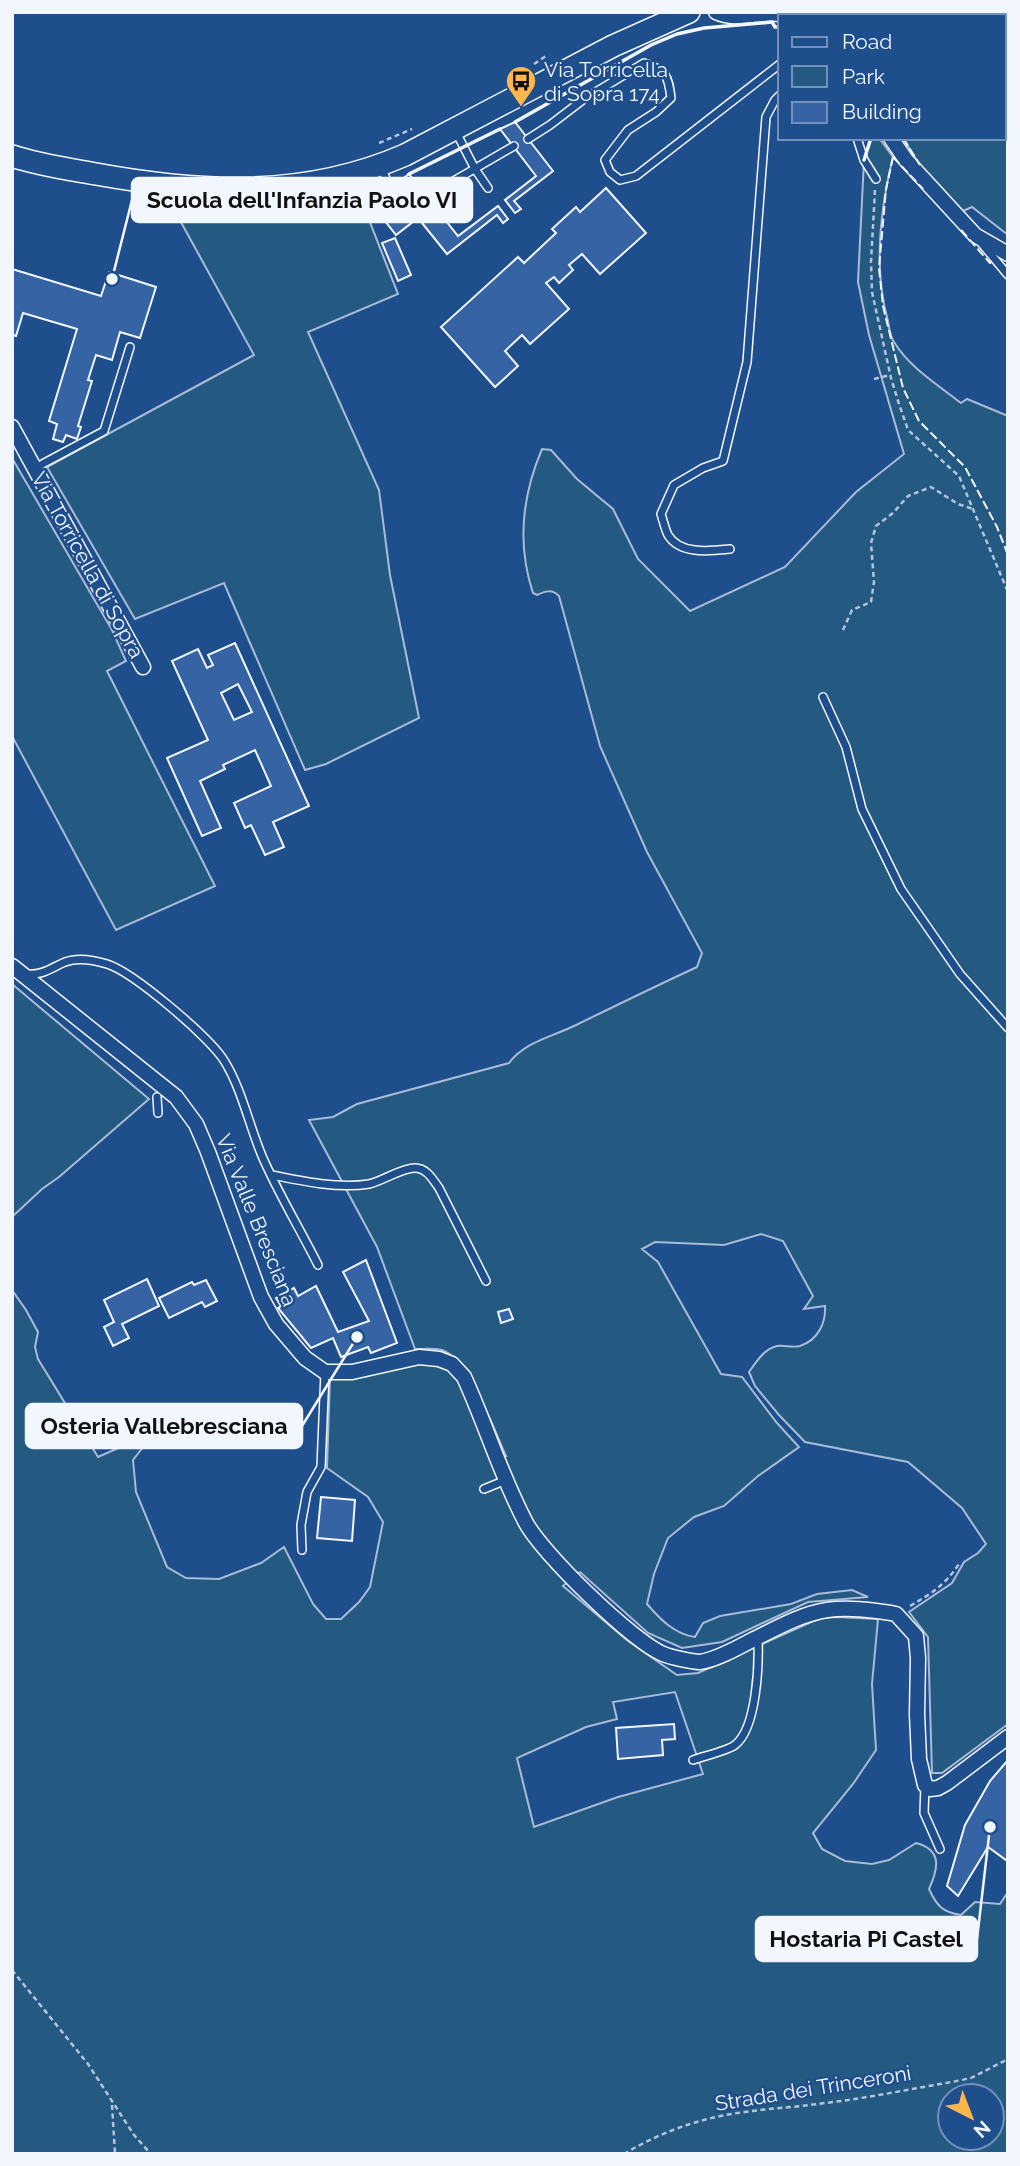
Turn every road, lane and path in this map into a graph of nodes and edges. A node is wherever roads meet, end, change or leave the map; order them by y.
1 (716, 12) edge
2 (682, 13) edge
3 (783, 14) edge
4 (778, 66) edge
5 (778, 97) edge
6 (455, 129) junction
7 (528, 139) dead end
8 (858, 140) edge
9 (892, 140) edge
10 (514, 146) dead end
11 (15, 158) edge
12 (380, 166) junction
13 (475, 169) junction
14 (876, 180) joint
15 (390, 188) dead end
16 (488, 188) dead end
17 (433, 193) dead end
18 (975, 235) junction
19 (1008, 254) edge
20 (1008, 275) edge
21 (130, 347) dead end
22 (890, 375) junction
23 (874, 379) dead end
24 (12, 427) edge
25 (34, 469) junction
26 (974, 509) junction
27 (730, 549) dead end
28 (1008, 592) edge
29 (843, 630) dead end
30 (143, 667) dead end
31 (823, 697) dead end
32 (17, 970) edge
33 (1008, 1028) edge
34 (157, 1097) dead end
35 (158, 1113) dead end
36 (272, 1175) junction
37 (318, 1265) dead end
38 (486, 1281) dead end
39 (325, 1372) junction
40 (506, 1480) junction
41 (484, 1489) dead end
42 (302, 1550) dead end
43 (959, 1564) dead end
44 (895, 1615) junction
45 (758, 1637) junction
46 (1008, 1737) edge
47 (693, 1760) dead end
48 (925, 1785) junction
49 (940, 1849) dead end
50 (12, 1970) edge
51 (1008, 2059) edge
52 (112, 2102) junction
53 (115, 2154) edge
54 (151, 2154) edge
55 (624, 2154) edge

1 - 3 street
2 - 6 street
4 - 7 lane
5 - 27 lane
6 - 12 street
6 - 13 lane
8 - 14 lane
9 - 18 street
10 - 13 lane
11 - 12 street
12 - 15 lane
13 - 16 lane
13 - 17 lane
14 - 22 path
18 - 19 street
18 - 20 lane
21 - 25 lane
22 - 23 path
22 - 26 path
24 - 25 street, Via Torricella di Sopra
25 - 30 street, Via Torricella di Sopra
26 - 28 path
26 - 29 path
31 - 33 lane
32 - 36 lane
32 - 39 street, Via Valle Bresciana
34 - 35 lane
36 - 37 lane
36 - 38 lane
39 - 40 street
39 - 42 lane
40 - 41 lane
40 - 45 street
43 - 44 path
44 - 45 street
44 - 48 street
45 - 47 lane
46 - 48 street
48 - 49 lane
50 - 52 path
51 - 55 path, Strada dei Trinceroni
52 - 53 path
52 - 54 path

